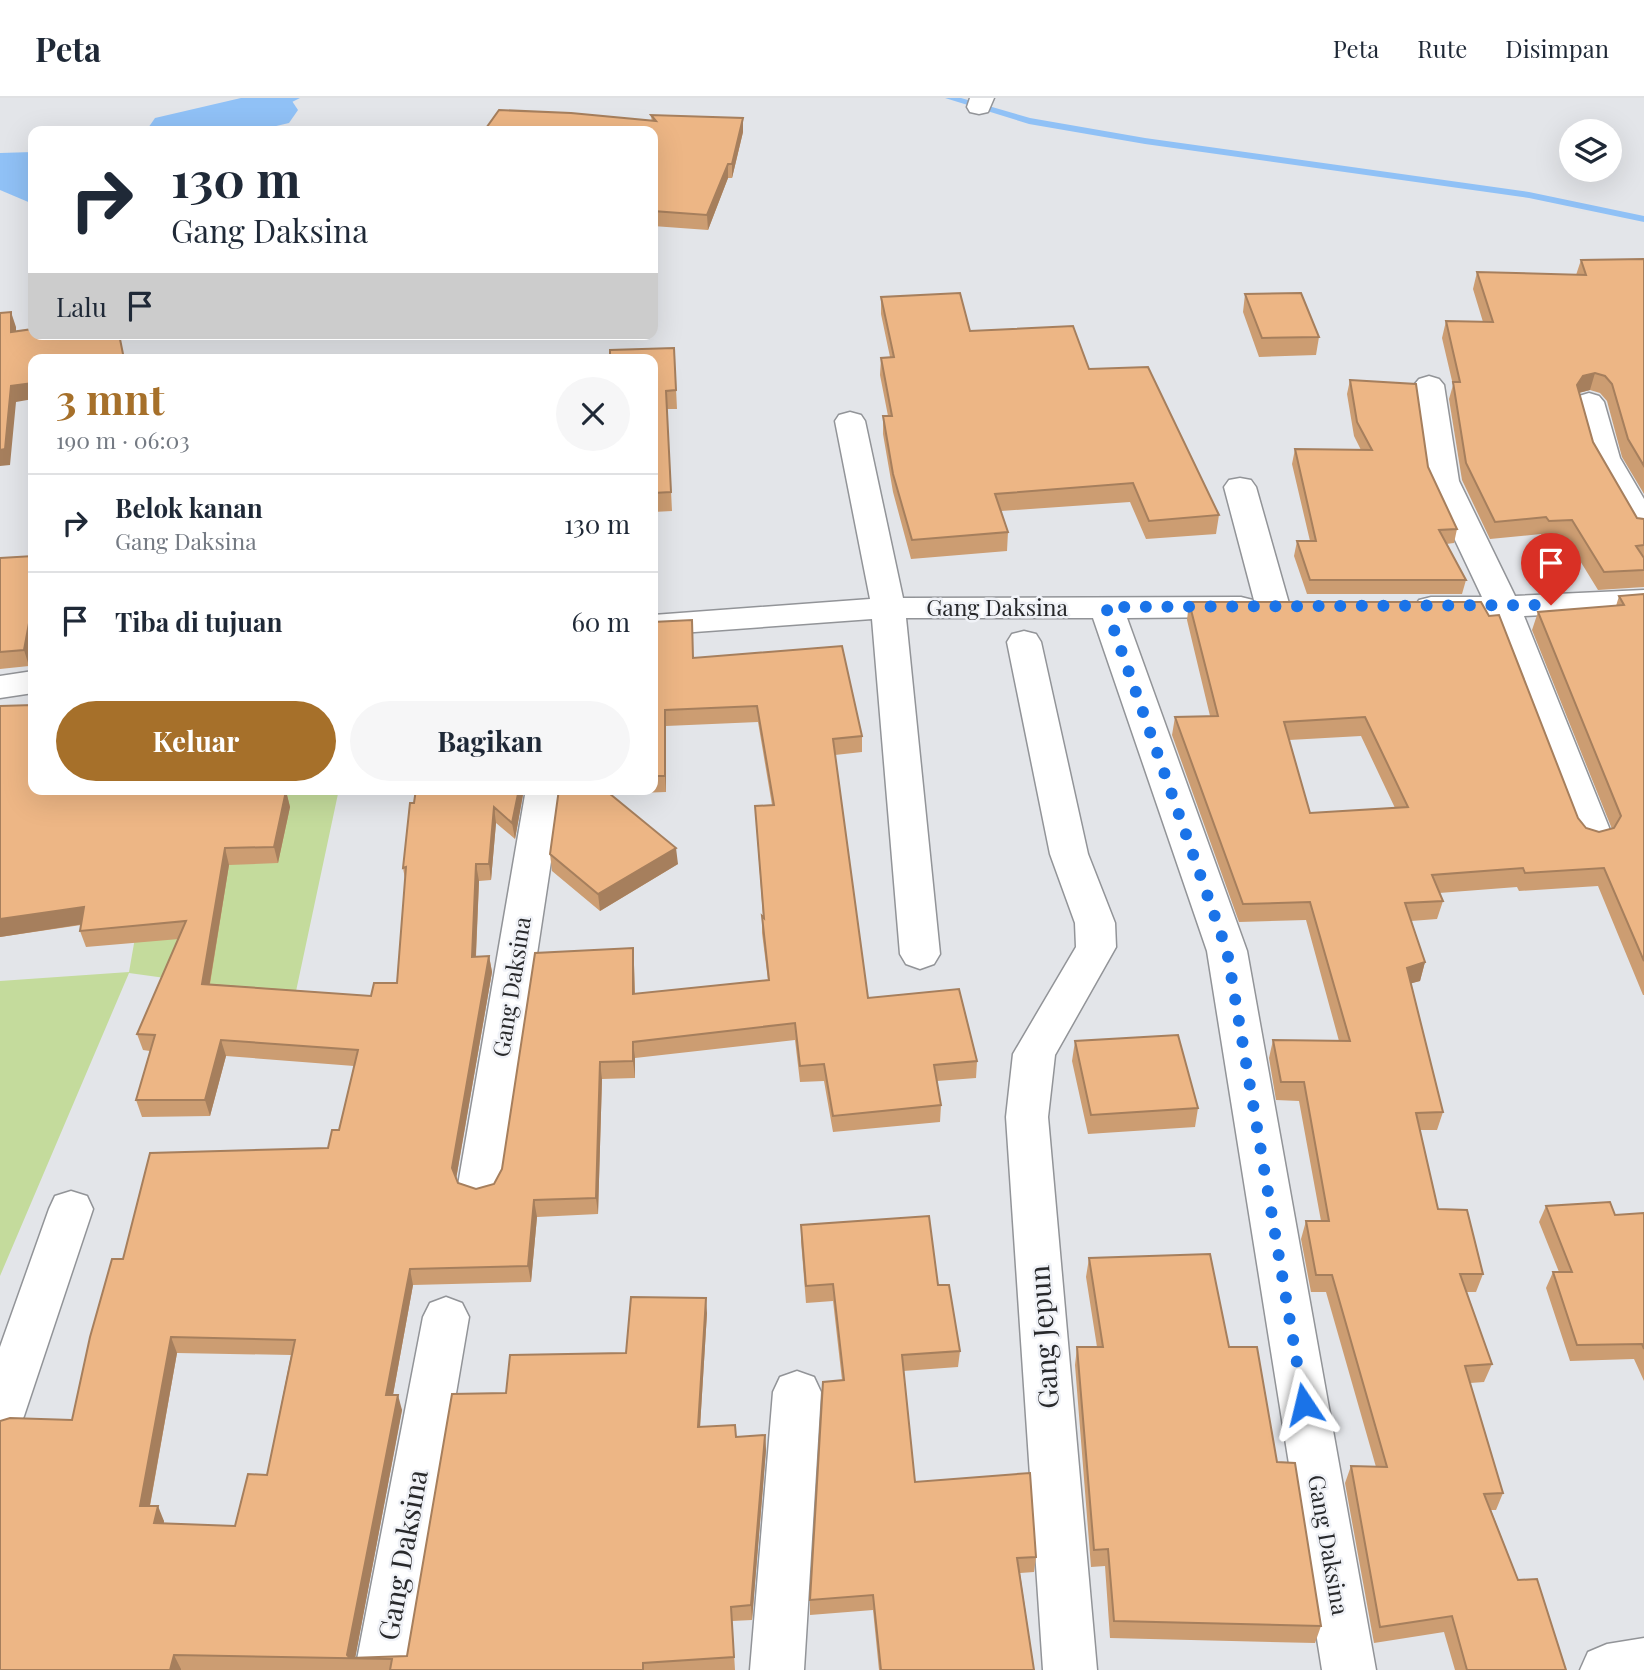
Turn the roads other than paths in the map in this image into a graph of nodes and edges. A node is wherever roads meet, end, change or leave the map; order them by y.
1 (1429, 385) dead end
2 (1589, 402) dead end
3 (850, 421) dead end
4 (1240, 487) dead end
5 (1644, 527) edge
6 (1644, 600) edge
7 (1106, 607) junction
8 (1395, 607) edge
9 (1504, 607) junction
10 (888, 608) junction
11 (658, 625) edge
12 (1024, 642) dead end
13 (28, 683) edge
14 (0, 687) edge
15 (543, 795) edge
16 (1593, 835) edge
17 (920, 954) dead end
18 (480, 1185) edge
19 (71, 1209) dead end
20 (446, 1317) dead end
21 (797, 1392) dead end
22 (0, 1416) edge
23 (1644, 1664) edge
24 (382, 1670) edge
25 (777, 1670) edge
26 (1070, 1670) edge
27 (1349, 1670) edge
28 (1607, 1670) edge

1 - 9 street
2 - 5 street
3 - 10 street
4 - 7 street, Gang Daksina
6 - 9 street
7 - 10 street, Gang Daksina
7 - 27 street, Gang Daksina
8 - 9 street
9 - 16 street
10 - 11 street, Gang Daksina
10 - 17 street
12 - 26 street, Gang Jepun
13 - 14 street
15 - 18 street, Gang Daksina
19 - 22 street
20 - 24 street, Gang Daksina
21 - 25 street
23 - 28 street

